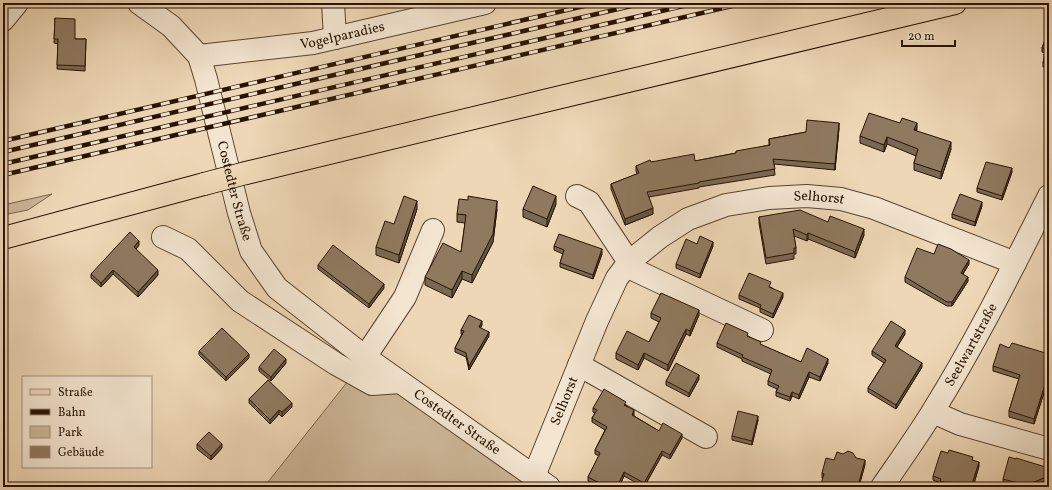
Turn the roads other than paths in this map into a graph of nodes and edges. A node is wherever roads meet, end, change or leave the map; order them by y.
1 (17, 3) edge
2 (139, 3) edge
3 (333, 3) edge
4 (485, 3) edge
5 (955, 3) edge
6 (3, 20) edge
7 (335, 38) junction
8 (199, 56) junction
9 (577, 196) dead end
10 (1049, 196) edge
11 (433, 230) dead end
12 (163, 237) dead end
13 (3, 238) edge
14 (628, 264) junction
15 (1015, 264) junction
16 (762, 330) dead end
17 (365, 357) junction
18 (579, 365) junction
19 (400, 382) junction
20 (933, 412) junction
21 (706, 437) dead end
22 (1049, 448) edge
23 (542, 482) edge
24 (882, 487) edge

1 - 6 street
2 - 8 street, Costedter Straße
3 - 7 street
4 - 7 street, Vogelparadies
5 - 13 main road, bridge
7 - 8 street, Vogelparadies
8 - 17 street, Costedter Straße
9 - 14 street
10 - 15 street, Seelwartstraße
11 - 17 street
12 - 19 street
14 - 15 street, Selhorst
14 - 16 street
14 - 18 street, Selhorst
15 - 20 street, Seelwartstraße
17 - 19 street, Costedter Straße
18 - 21 street
18 - 23 street, Selhorst
19 - 23 street, Costedter Straße
20 - 22 street
20 - 24 street, Seelwartstraße

